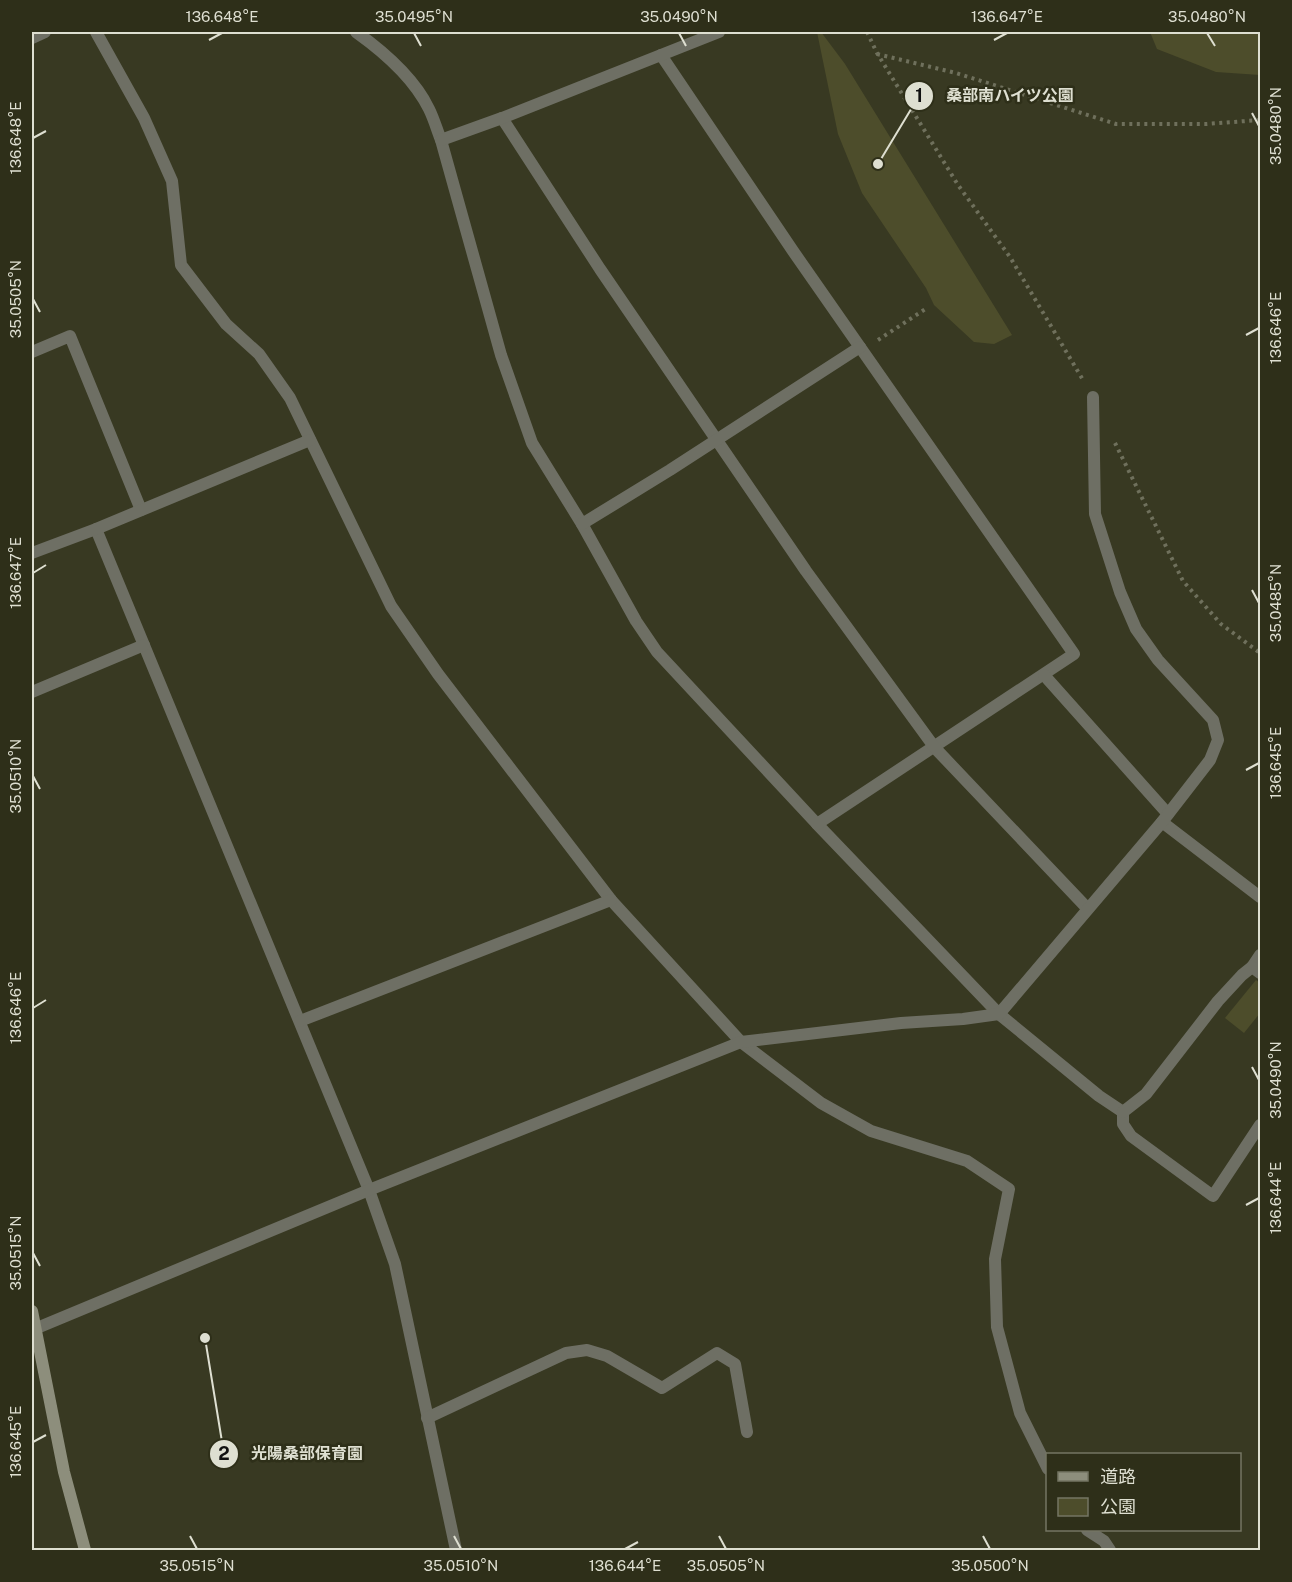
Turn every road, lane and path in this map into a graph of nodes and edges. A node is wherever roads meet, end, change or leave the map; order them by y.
1 (45, 32) edge
2 (96, 32) edge
3 (356, 32) edge
4 (719, 32) edge
5 (867, 32) edge
6 (32, 38) edge
7 (877, 53) junction
8 (661, 55) junction
9 (502, 118) junction
10 (1260, 120) edge
11 (441, 140) junction
12 (927, 308) dead end
13 (861, 349) junction
14 (32, 352) edge
15 (1093, 397) joint
16 (1113, 438) dead end
17 (310, 440) junction
18 (717, 440) junction
19 (141, 510) junction
20 (582, 524) junction
21 (96, 529) junction
22 (32, 553) edge
23 (144, 645) junction
24 (1260, 653) edge
25 (1044, 675) junction
26 (32, 692) edge
27 (935, 748) junction
28 (1165, 818) junction
29 (817, 824) junction
30 (1260, 897) edge
31 (611, 900) junction
32 (1087, 908) junction
33 (1260, 955) edge
34 (1256, 970) edge
35 (999, 1014) junction
36 (300, 1022) junction
37 (741, 1042) junction
38 (1123, 1112) junction
39 (1260, 1125) edge
40 (369, 1190) junction
41 (32, 1311) edge
42 (37, 1328) junction
43 (427, 1418) junction
44 (747, 1432) dead end
45 (1046, 1467) edge
46 (1089, 1531) edge
47 (84, 1550) edge
48 (456, 1551) edge
49 (1110, 1551) edge

1 - 6 street
2 - 17 street
3 - 11 street
4 - 8 street
5 - 7 path
7 - 10 path
7 - 15 path
8 - 9 street
8 - 13 street
9 - 11 street
9 - 18 street
11 - 20 street
12 - 13 path
13 - 18 street
13 - 25 street
14 - 19 street
15 - 28 street
16 - 24 path
17 - 19 street
17 - 31 street
18 - 20 street
18 - 27 street
19 - 21 street
20 - 29 street
21 - 22 street
21 - 23 street
23 - 26 street
23 - 36 street
25 - 27 street
25 - 28 street
27 - 29 street
27 - 32 street
28 - 30 street
28 - 32 street
29 - 35 street
31 - 36 street
31 - 37 street
32 - 35 street
33 - 34 street
34 - 38 street
35 - 37 street
35 - 38 street
36 - 40 street
37 - 40 street
37 - 45 street
38 - 39 street
40 - 42 street
40 - 43 street
41 - 42 street
42 - 47 street
43 - 44 street
43 - 48 street
46 - 49 street

